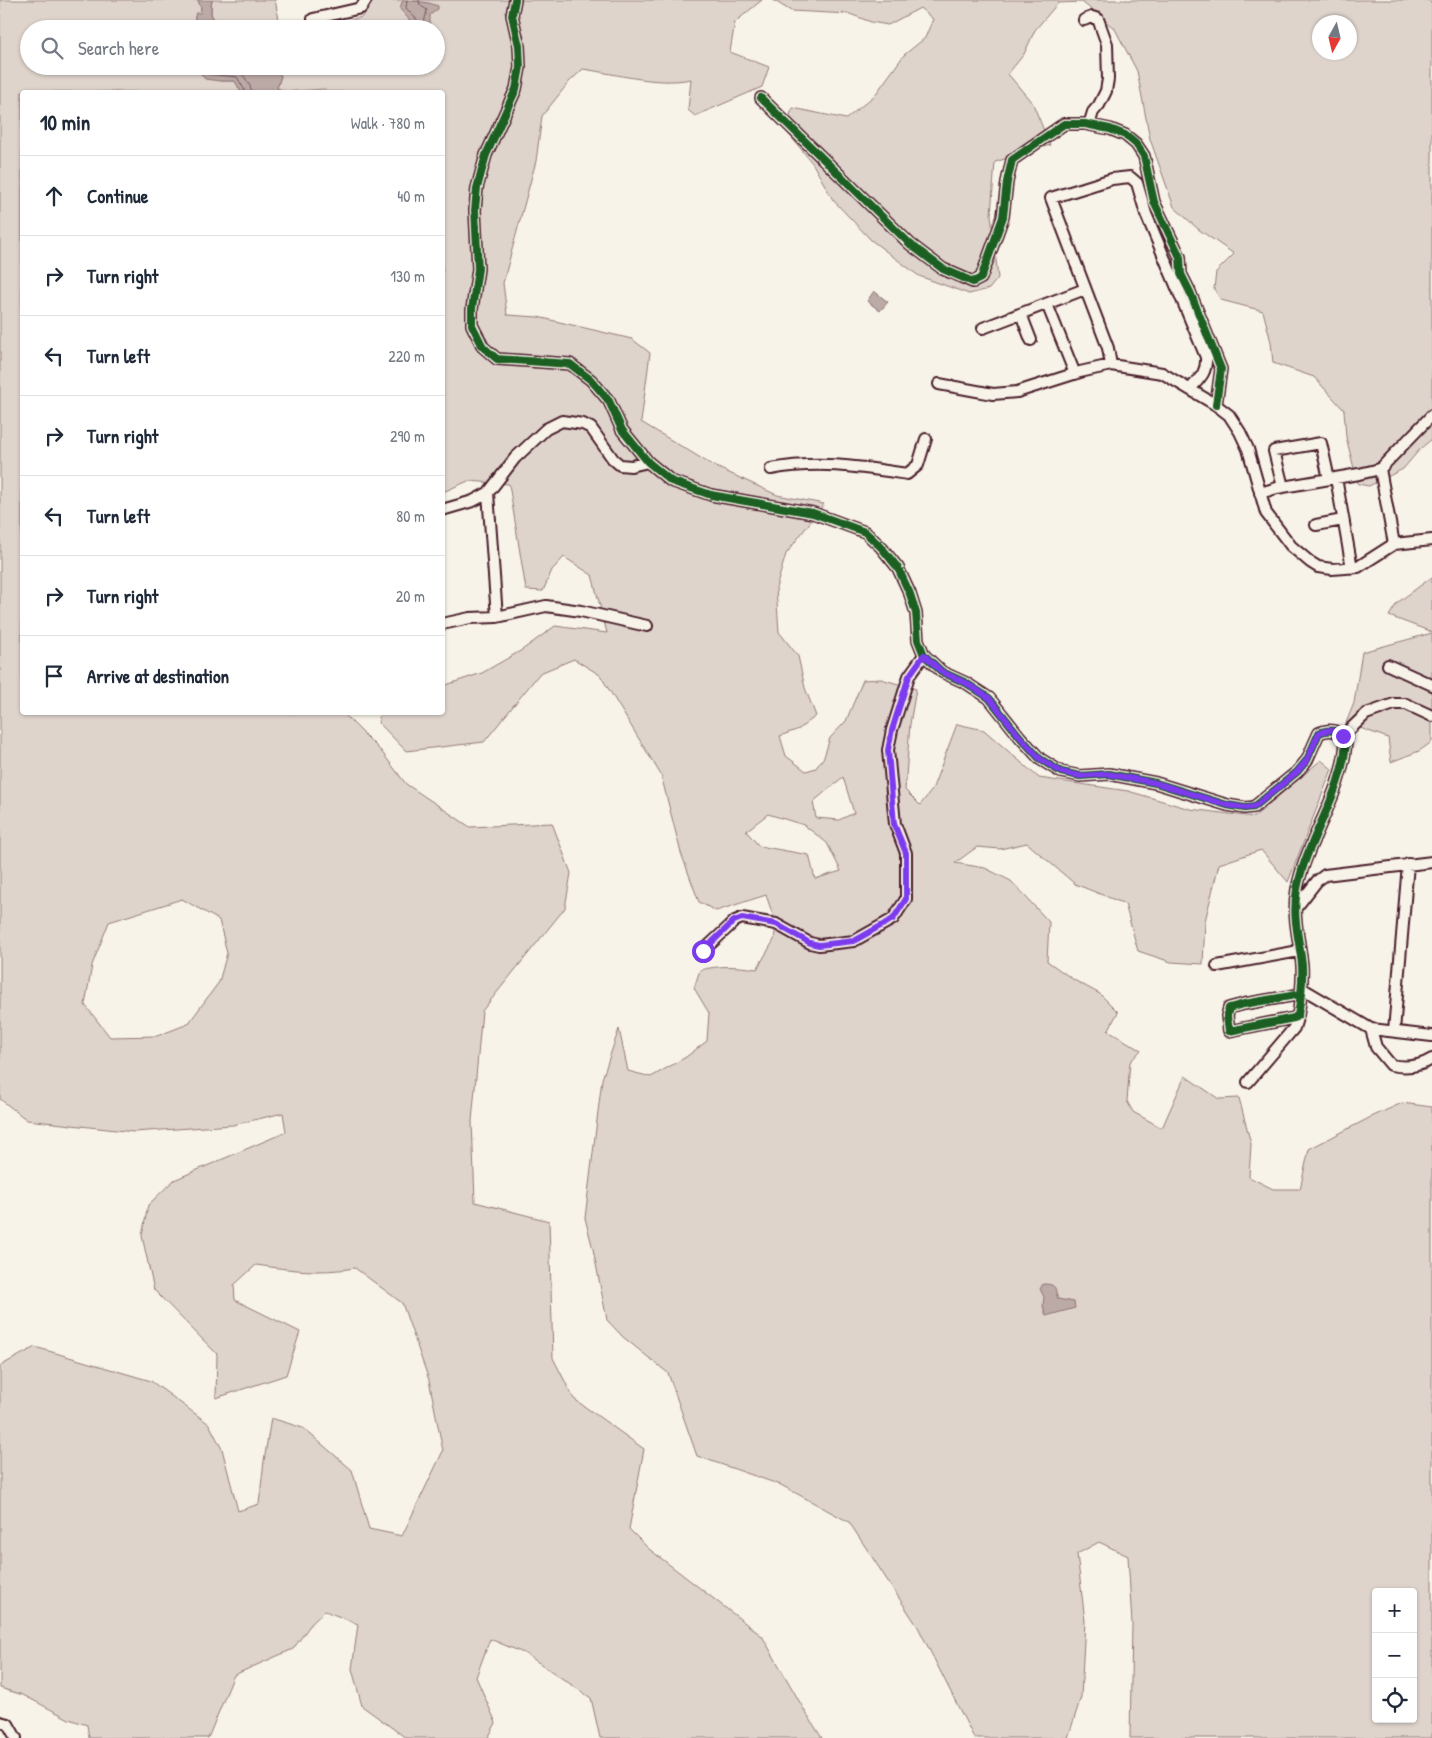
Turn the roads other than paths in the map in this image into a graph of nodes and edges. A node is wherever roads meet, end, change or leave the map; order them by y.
1 (366, 0) edge
2 (515, 0) edge
3 (313, 19) dead end
4 (1084, 20) dead end
5 (761, 98) dead end
6 (1089, 125) junction
7 (1086, 289) junction
8 (1047, 304) junction
9 (1021, 314) junction
10 (983, 328) dead end
11 (1031, 340) dead end
12 (1111, 365) junction
13 (1075, 374) junction
14 (939, 384) dead end
15 (1190, 389) junction
16 (1216, 405) junction
17 (1432, 416) edge
18 (926, 439) dead end
19 (648, 462) junction
20 (771, 469) dead end
21 (1380, 469) junction
22 (1332, 479) junction
23 (1283, 487) junction
24 (488, 493) junction
25 (1260, 493) junction
26 (445, 509) edge
27 (1343, 520) junction
28 (1316, 525) dead end
29 (1432, 540) edge
30 (1394, 544) junction
31 (1352, 568) junction
32 (497, 617) junction
33 (445, 623) edge
34 (647, 626) dead end
35 (924, 655) junction
36 (1388, 665) dead end
37 (1432, 685) edge
38 (1432, 716) edge
39 (1343, 736) junction
40 (1432, 862) edge
41 (1408, 864) junction
42 (1294, 911) junction
43 (703, 951) dead end
44 (1299, 951) junction
45 (1216, 966) dead end
46 (1302, 991) junction
47 (1298, 1014) junction
48 (1371, 1029) junction
49 (1394, 1031) junction
50 (1432, 1036) edge
51 (1432, 1059) edge
52 (1248, 1082) dead end
53 (0, 1722) edge
54 (16, 1738) edge

1 - 3 street
2 - 19 street
4 - 6 street
5 - 6 street
6 - 16 street
7 - 8 street
7 - 12 street
7 - 15 street
8 - 9 street
8 - 13 street
9 - 10 street
9 - 11 street
12 - 13 street
12 - 15 street
13 - 14 street
15 - 16 street
16 - 25 street
17 - 21 street
18 - 20 street
19 - 24 street
19 - 35 street
21 - 22 street
21 - 30 street
22 - 23 street
22 - 23 street
22 - 27 street
23 - 25 street
24 - 26 street
24 - 32 street
25 - 31 street
27 - 28 street
27 - 31 street
29 - 30 street
30 - 31 street
32 - 33 street
32 - 34 street
35 - 39 street
35 - 43 street
36 - 37 street
38 - 39 street
39 - 42 street
40 - 41 street
41 - 42 street
41 - 49 street
42 - 44 street
44 - 45 street
44 - 46 street
46 - 47 street
46 - 47 street
46 - 48 street
47 - 52 street
48 - 49 street
48 - 51 street
49 - 50 street
53 - 54 street

